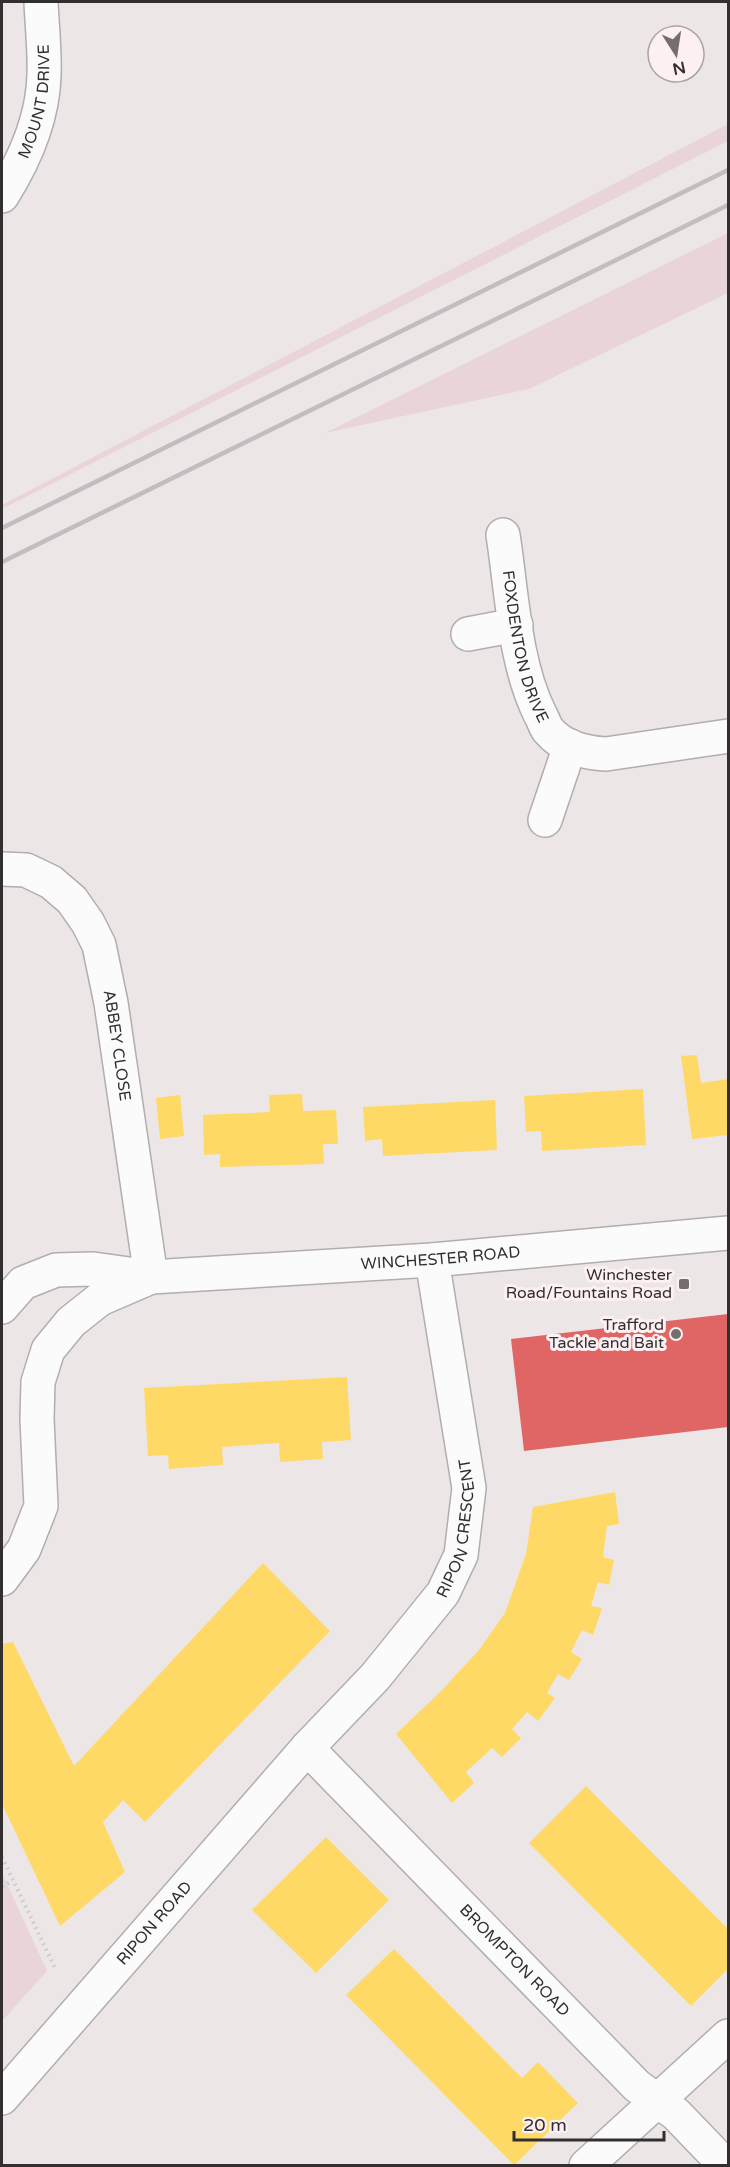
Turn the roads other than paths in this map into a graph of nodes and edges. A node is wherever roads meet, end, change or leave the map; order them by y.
1 (40, 2) edge
2 (2, 196) edge
3 (503, 535) dead end
4 (516, 625) junction
5 (468, 634) dead end
6 (729, 736) edge
7 (570, 746) junction
8 (545, 820) dead end
9 (2, 869) edge
10 (729, 1233) edge
11 (432, 1260) junction
12 (151, 1277) junction
13 (2, 1307) edge
14 (2, 1579) edge
15 (307, 1749) junction
16 (729, 2036) edge
17 (2, 2098) edge
18 (656, 2100) junction
19 (586, 2166) edge
20 (726, 2166) edge

1 - 2 street, MOUNT DRIVE
3 - 4 street, FOXDENTON DRIVE
4 - 5 street
4 - 7 street, FOXDENTON DRIVE
6 - 7 street, FOXDENTON DRIVE
7 - 8 street
9 - 12 street, ABBEY CLOSE
10 - 11 street, WINCHESTER ROAD
11 - 12 street, WINCHESTER ROAD
11 - 15 street, RIPON CRESCENT
12 - 13 street
12 - 14 street
15 - 17 street, RIPON ROAD
15 - 18 street, BROMPTON ROAD
16 - 18 street
18 - 19 street
18 - 20 street, BROMPTON ROAD

